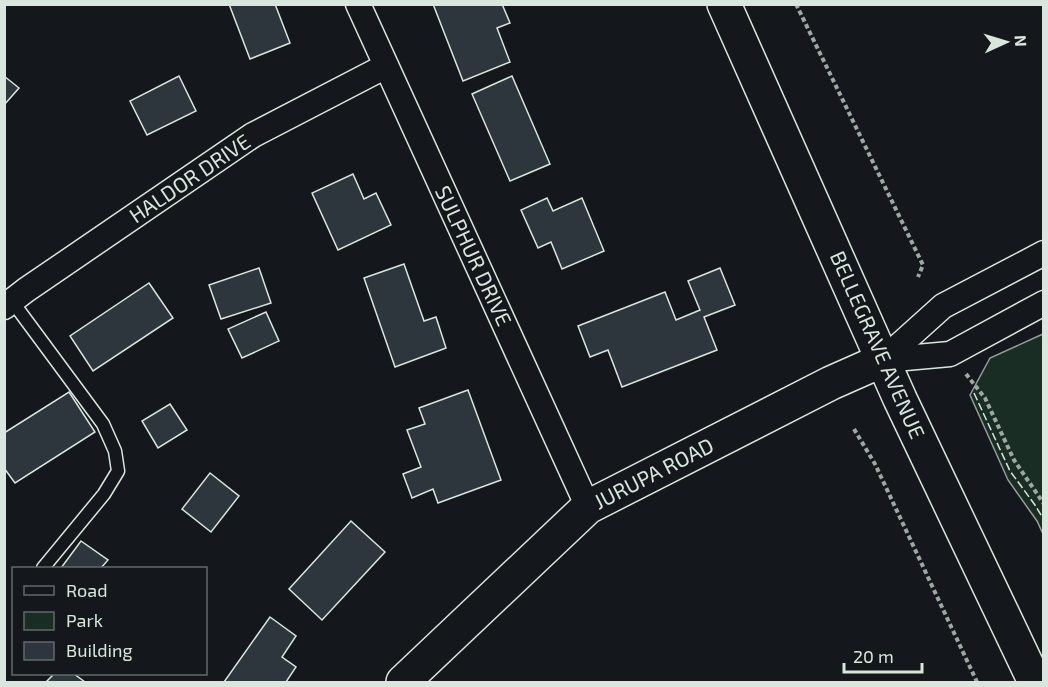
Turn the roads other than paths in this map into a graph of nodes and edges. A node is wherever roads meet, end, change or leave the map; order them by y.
1 (358, 4) edge
2 (724, 4) edge
3 (386, 66) junction
4 (1044, 253) edge
5 (1044, 303) edge
6 (8, 304) edge
7 (883, 360) junction
8 (588, 507) junction
9 (45, 567) edge
10 (404, 682) edge
11 (1035, 682) edge

1 - 3 street, SULPHUR DRIVE
2 - 7 main road, BELLEGRAVE AVENUE
3 - 6 street, HALDOR DRIVE
3 - 8 street, SULPHUR DRIVE
4 - 7 street
5 - 7 street
6 - 9 lane
7 - 8 main road, JURUPA ROAD
7 - 11 main road, BELLEGRAVE AVENUE
8 - 10 main road, JURUPA ROAD

